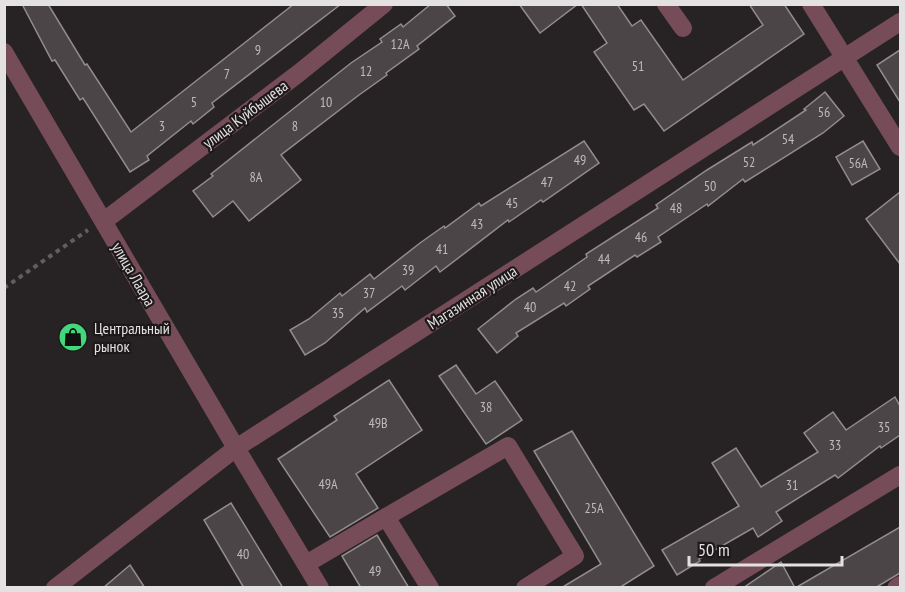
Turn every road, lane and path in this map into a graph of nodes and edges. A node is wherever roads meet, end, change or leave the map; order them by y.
1 (384, 4) edge
2 (666, 4) edge
3 (811, 4) edge
4 (900, 22) edge
5 (683, 28) dead end
6 (4, 52) edge
7 (845, 57) junction
8 (900, 147) edge
9 (104, 221) junction
10 (4, 288) edge
11 (236, 448) junction
12 (900, 475) edge
13 (386, 517) junction
14 (306, 564) junction
15 (900, 585) edge
16 (55, 588) edge
17 (320, 588) edge
18 (430, 588) edge
19 (525, 588) edge
20 (714, 588) edge
21 (897, 588) edge

1 - 9 street, улица Куйбышева
2 - 5 street
3 - 7 street
4 - 7 street, Магазинная улица
6 - 9 street, улица Лаара
7 - 8 street
7 - 11 street, Магазинная улица
9 - 10 path
9 - 11 street, улица Лаара
11 - 14 street, улица Лаара
11 - 16 street, Магазинная улица
12 - 20 street
13 - 14 street
13 - 18 street
13 - 19 street
14 - 17 street, улица Лаара
15 - 21 street

